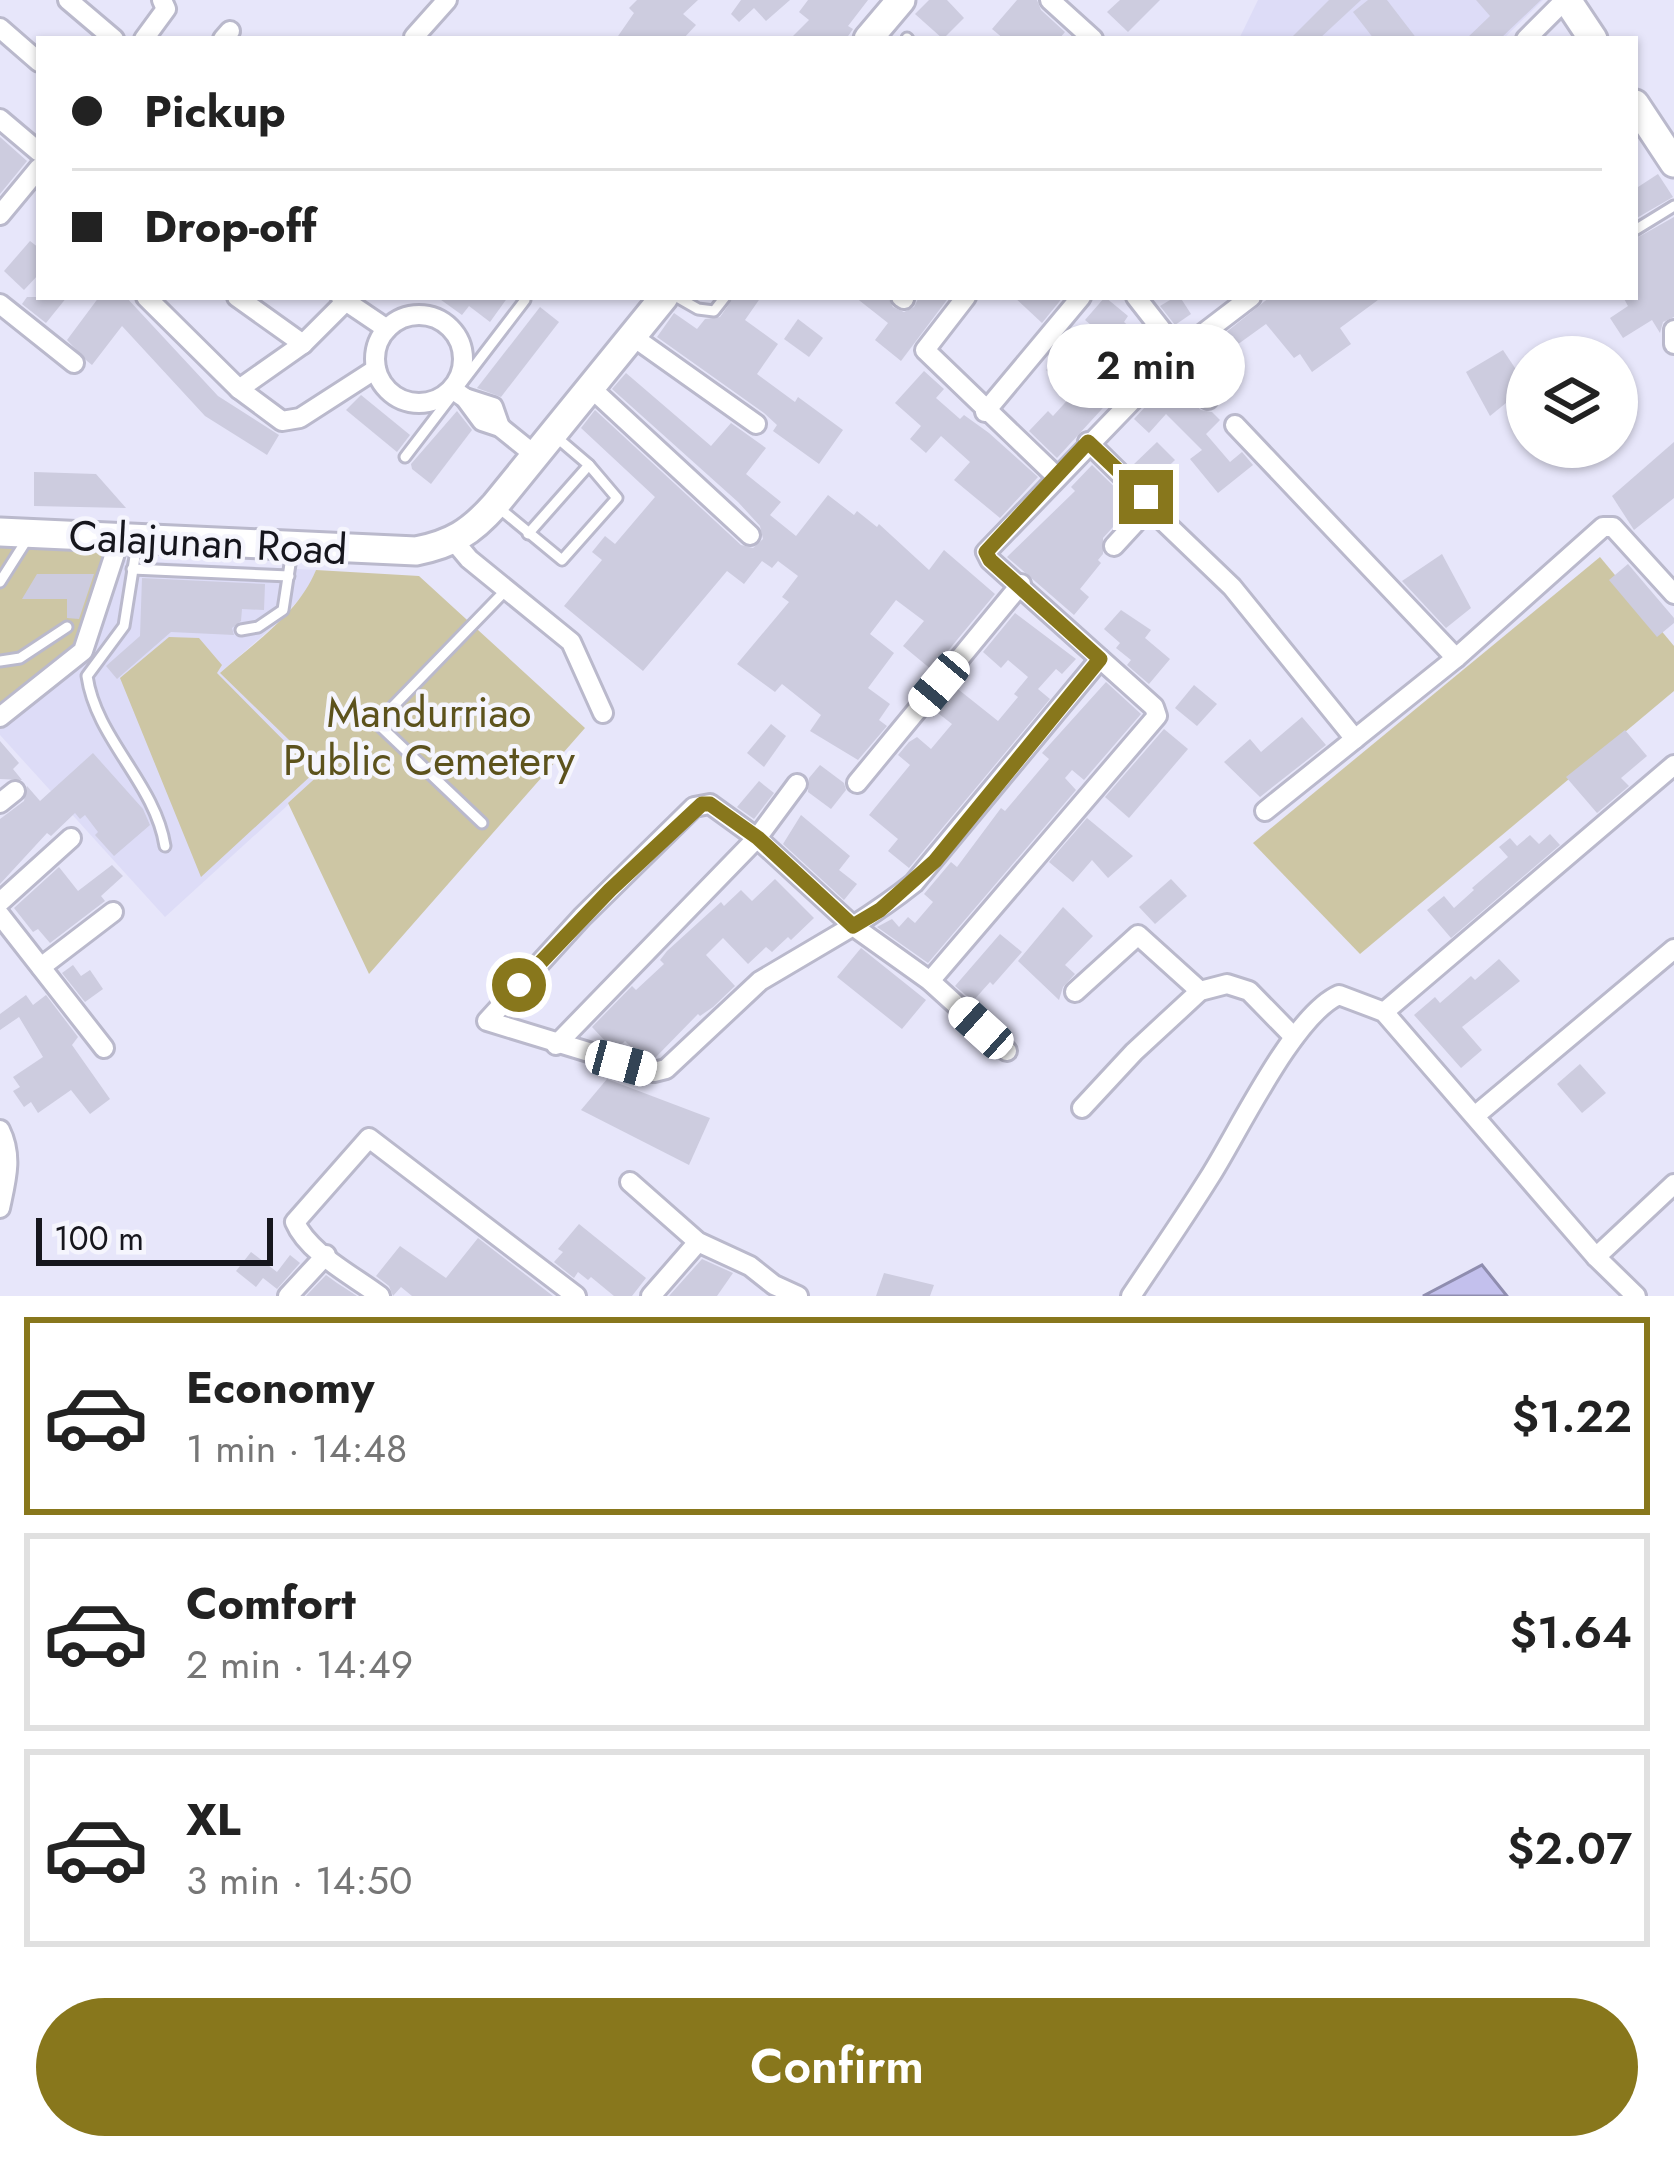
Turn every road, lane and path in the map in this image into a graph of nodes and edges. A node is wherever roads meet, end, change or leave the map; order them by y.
1 (68, 0) edge
2 (162, 0) edge
3 (447, 0) edge
4 (901, 0) edge
5 (1050, 0) edge
6 (1566, 0) edge
7 (0, 28) edge
8 (110, 36) edge
9 (146, 36) edge
10 (415, 36) edge
11 (871, 36) edge
12 (1091, 36) edge
13 (1529, 36) edge
14 (1591, 36) edge
15 (36, 59) edge
16 (1638, 109) edge
17 (0, 119) edge
18 (36, 149) edge
19 (1674, 164) edge
20 (36, 171) edge
21 (3, 205) edge
22 (1674, 206) edge
23 (1638, 228) edge
24 (241, 300) edge
25 (345, 300) edge
26 (347, 300) edge
27 (425, 300) edge
28 (525, 300) edge
29 (662, 300) edge
30 (682, 300) edge
31 (723, 300) edge
32 (963, 300) edge
33 (1078, 300) edge
34 (1138, 300) edge
35 (1248, 300) edge
36 (158, 301) edge
37 (0, 304) edge
38 (413, 315) junction
39 (387, 328) junction
40 (1674, 330) edge
41 (632, 336) junction
42 (304, 344) junction
43 (1674, 344) edge
44 (1179, 352) junction
45 (74, 363) dead end
46 (376, 369) junction
47 (591, 388) junction
48 (239, 389) junction
49 (458, 393) junction
50 (1208, 399) dead end
51 (985, 412) junction
52 (756, 424) dead end
53 (1235, 425) dead end
54 (1088, 442) junction
55 (544, 445) junction
56 (405, 457) dead end
57 (589, 465) junction
58 (1056, 476) junction
59 (495, 505) junction
60 (1160, 517) dead end
61 (0, 532) edge
62 (30, 533) junction
63 (528, 534) junction
64 (750, 535) dead end
65 (129, 539) junction
66 (454, 542) junction
67 (292, 546) junction
68 (1114, 546) dead end
69 (132, 569) junction
70 (289, 576) junction
71 (0, 582) edge
72 (1021, 584) junction
73 (506, 590) junction
74 (1674, 594) edge
75 (124, 626) junction
76 (140, 626) dead end
77 (67, 627) dead end
78 (241, 630) dead end
79 (1456, 658) junction
80 (1100, 659) junction
81 (0, 661) edge
82 (603, 713) dead end
83 (0, 717) edge
84 (1355, 739) junction
85 (1674, 765) edge
86 (857, 783) dead end
87 (796, 784) dead end
88 (1265, 811) dead end
89 (482, 823) dead end
90 (71, 838) dead end
91 (758, 838) junction
92 (165, 846) dead end
93 (0, 902) edge
94 (113, 912) dead end
95 (0, 915) edge
96 (853, 926) junction
97 (1674, 949) edge
98 (41, 968) junction
99 (930, 981) junction
100 (1200, 991) junction
101 (1075, 992) dead end
102 (1384, 1012) junction
103 (1294, 1037) junction
104 (556, 1045) junction
105 (104, 1048) dead end
106 (1007, 1051) dead end
107 (1082, 1108) dead end
108 (1476, 1115) junction
109 (0, 1130) edge
110 (630, 1182) dead end
111 (1674, 1184) edge
112 (0, 1208) edge
113 (698, 1242) junction
114 (326, 1255) junction
115 (1596, 1257) junction
116 (288, 1296) edge
117 (380, 1296) edge
118 (576, 1296) edge
119 (651, 1296) edge
120 (798, 1296) edge
121 (1131, 1296) edge
122 (1636, 1296) edge

1 - 8 street
2 - 9 street
3 - 10 street
4 - 11 main road
5 - 12 street
6 - 13 street
6 - 14 main road
7 - 15 street
16 - 19 main road
17 - 18 street
20 - 21 street
22 - 23 lane
24 - 42 street
25 - 42 street
26 - 39 street
27 - 38 street
28 - 49 lane
29 - 41 main road
30 - 31 lane
32 - 51 street
33 - 51 street
34 - 44 street
35 - 44 street
36 - 48 street
37 - 45 street
38 - 39 street
38 - 49 street
39 - 46 street
40 - 43 street
41 - 47 main road
41 - 52 street
42 - 48 street
44 - 50 street
44 - 54 street
46 - 48 street
46 - 49 street
47 - 55 main road
47 - 64 street
49 - 55 street
49 - 56 lane
51 - 58 street
53 - 79 street
54 - 58 street
54 - 68 street
55 - 57 lane
55 - 59 main road
57 - 63 lane
57 - 63 lane
58 - 72 street
59 - 63 lane
59 - 66 main road
60 - 84 street
61 - 62 main road, Calajunan Road
62 - 65 main road, Calajunan Road
62 - 71 lane
65 - 67 main road, Calajunan Road
65 - 69 lane
65 - 83 street
66 - 67 main road, Calajunan Road
66 - 73 street
67 - 70 lane
69 - 70 lane
69 - 75 lane
70 - 78 lane
72 - 80 street
72 - 86 street
73 - 82 street
73 - 89 lane
74 - 79 street
75 - 76 lane
75 - 92 lane
77 - 81 lane
79 - 84 street
80 - 96 street
80 - 99 street
84 - 88 street
85 - 102 street
87 - 91 street
90 - 93 street
91 - 96 street
91 - 104 street
91 - 104 street
94 - 98 street
95 - 98 street
96 - 99 street
96 - 104 street
97 - 108 street
98 - 105 street
99 - 106 street
100 - 101 street
100 - 103 street
100 - 107 street
102 - 103 street
102 - 108 street
103 - 121 street
108 - 115 street
109 - 112 street
110 - 113 street
111 - 115 street
113 - 119 street
113 - 120 street
114 - 116 street
114 - 117 street
114 - 118 street
115 - 122 street

